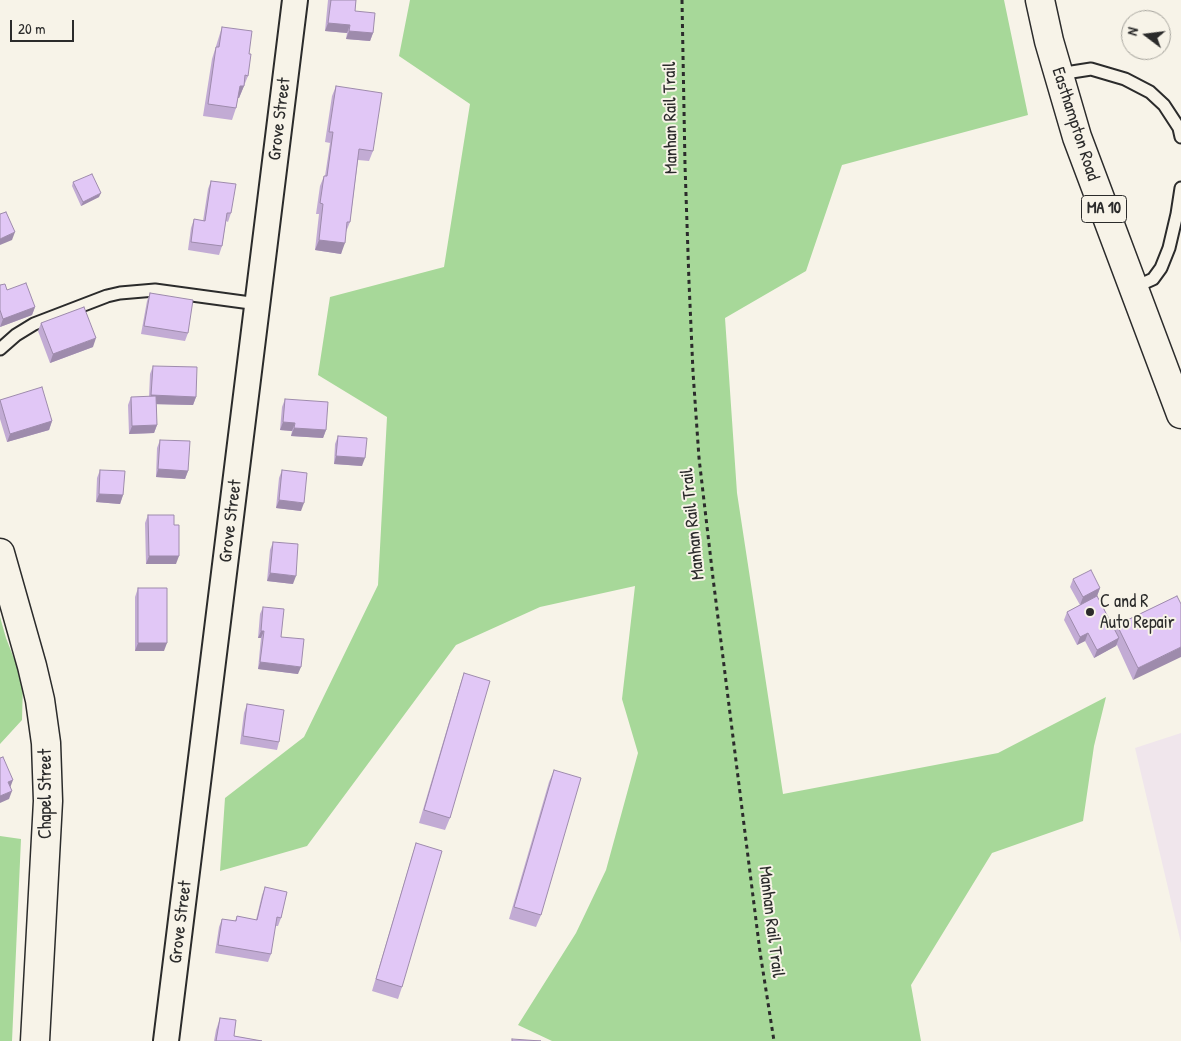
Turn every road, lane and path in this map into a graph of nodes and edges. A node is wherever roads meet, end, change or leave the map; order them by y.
1 (295, 0) edge
2 (682, 0) edge
3 (1040, 0) edge
4 (1059, 74) junction
5 (1181, 137) edge
6 (1181, 188) edge
7 (1133, 288) junction
8 (258, 304) junction
9 (0, 349) edge
10 (1181, 414) edge
11 (0, 553) edge
12 (34, 1041) edge
13 (166, 1041) edge
14 (774, 1041) edge

1 - 8 street, Grove Street
2 - 14 path, Manhan Rail Trail
3 - 4 main road, Easthampton Road / MA 10
4 - 5 lane
4 - 7 main road, Easthampton Road / MA 10
6 - 7 lane
7 - 10 main road, Easthampton Road / MA 10
8 - 9 lane
8 - 13 street, Grove Street
11 - 12 main road, Chapel Street

